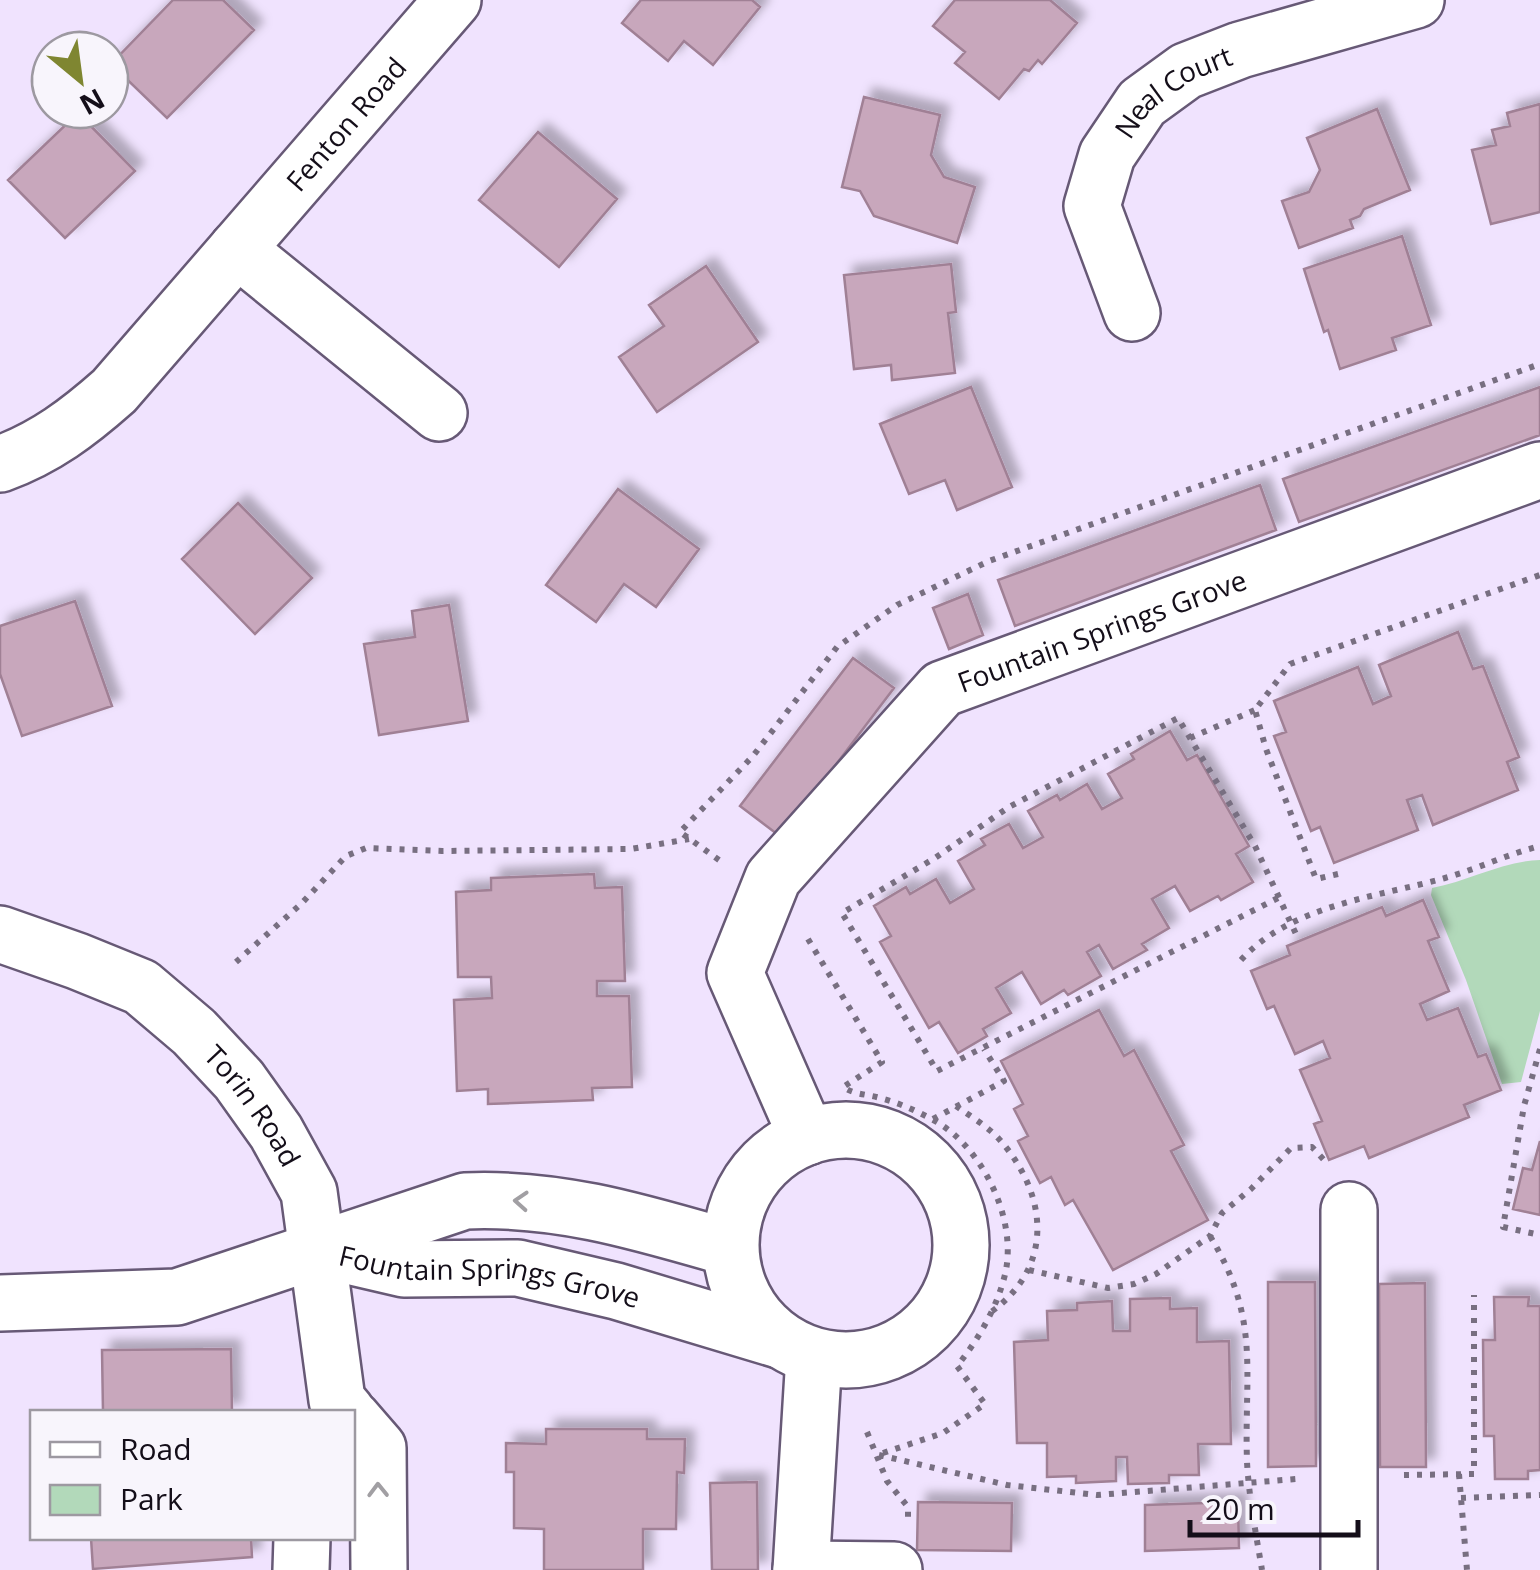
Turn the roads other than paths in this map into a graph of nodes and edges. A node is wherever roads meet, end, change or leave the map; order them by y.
1 (453, 0) edge
2 (1416, 0) edge
3 (237, 249) junction
4 (1132, 313) dead end
5 (439, 413) dead end
6 (0, 464) edge
7 (1539, 474) edge
8 (0, 934) edge
9 (807, 1137) junction
10 (585, 1210) junction
11 (1349, 1210) road end
12 (730, 1248) junction
13 (318, 1250) junction
14 (574, 1281) junction
15 (0, 1303) edge
16 (812, 1352) junction
17 (341, 1410) edge
18 (355, 1425) edge
19 (302, 1540) edge
20 (901, 1547) edge
21 (301, 1570) edge
22 (380, 1570) edge
23 (801, 1570) edge
24 (1350, 1570) edge

1 - 3 street, Fenton Road
2 - 4 street, Neal Court
3 - 5 street
3 - 6 street, Fenton Road
7 - 9 street, Fountain Springs Grove
8 - 13 street, Torin Road
9 - 12 street
9 - 16 street
10 - 12 street, Fountain Springs Grove
10 -> 13 street, Fountain Springs Grove
10 - 14 street
11 - 24 street
12 - 16 street
13 - 14 street, Fountain Springs Grove
13 - 15 street
13 - 17 street, Torin Road
14 - 16 street, Fountain Springs Grove
16 - 23 street
22 -> 18 street, Torin Road
19 - 21 street
20 - 23 street

